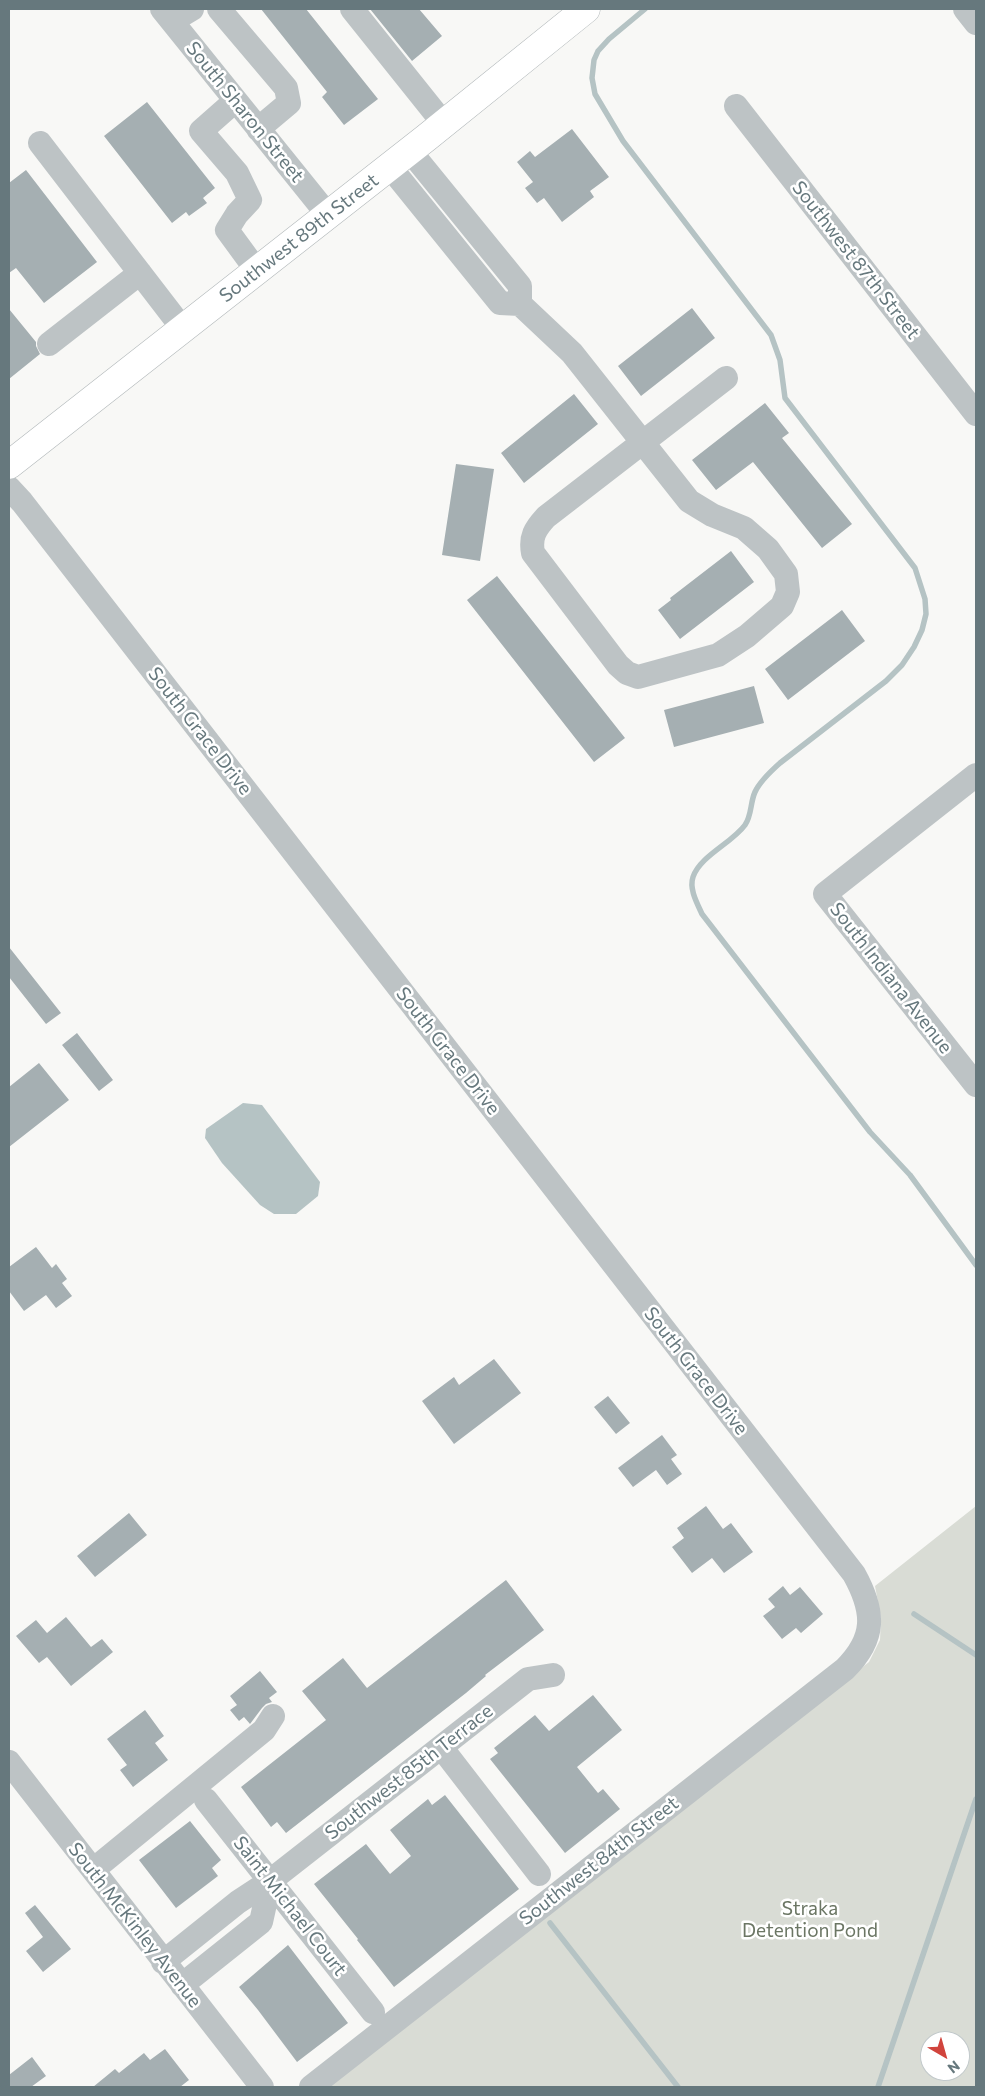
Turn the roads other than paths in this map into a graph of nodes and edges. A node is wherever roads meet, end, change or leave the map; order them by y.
1 (192, 9) edge
2 (219, 9) edge
3 (352, 9) edge
4 (586, 9) edge
5 (965, 9) edge
6 (167, 15) edge
7 (976, 23) edge
8 (235, 101) junction
9 (736, 106) dead end
10 (444, 124) junction
11 (258, 129) junction
12 (40, 143) dead end
13 (400, 159) junction
14 (328, 215) junction
15 (257, 271) junction
16 (140, 273) junction
17 (183, 329) junction
18 (49, 344) dead end
19 (726, 378) dead end
20 (976, 414) edge
21 (643, 443) junction
22 (9, 465) edge
23 (9, 488) edge
24 (976, 775) edge
25 (976, 1085) edge
26 (869, 1623) joint
27 (553, 1676) dead end
28 (273, 1716) dead end
29 (441, 1747) junction
30 (9, 1762) edge
31 (206, 1800) dead end
32 (92, 1870) junction
33 (539, 1874) dead end
34 (270, 1881) junction
35 (209, 1925) junction
36 (228, 1948) junction
37 (163, 1962) junction
38 (182, 1985) junction
39 (373, 2012) dead end
40 (262, 2087) edge
41 (311, 2087) edge

1 - 6 street
2 - 11 street
3 - 10 street
4 - 10 main road, Southwest 89th Street
5 - 7 street
6 - 8 street, South Sharon Street
8 - 11 street, South Sharon Street
8 - 15 street
9 - 20 street, Southwest 87th Street
10 - 13 main road, Southwest 89th Street
11 - 14 street, South Sharon Street
12 - 16 street
13 - 14 main road, Southwest 89th Street
13 - 21 street
14 - 15 main road, Southwest 89th Street
15 - 17 main road, Southwest 89th Street
16 - 17 street
16 - 18 street
17 - 22 main road, Southwest 89th Street
19 - 21 street
21 - 21 street
23 - 26 street, South Grace Drive
24 - 25 street, South Indiana Avenue
26 - 41 street, Southwest 84th Street
27 - 29 street, Southwest 85th Terrace
28 - 32 street
29 - 33 street
29 - 34 street, Southwest 85th Terrace
30 - 32 street, South McKinley Avenue
31 - 34 street, Saint Michael Court
32 - 37 street, South McKinley Avenue
34 - 35 street, Southwest 85th Terrace
34 - 36 street
34 - 39 street, Saint Michael Court
35 - 36 street
35 - 37 street, Southwest 85th Terrace
36 - 38 street
37 - 38 street, South McKinley Avenue
38 - 40 street, South McKinley Avenue

